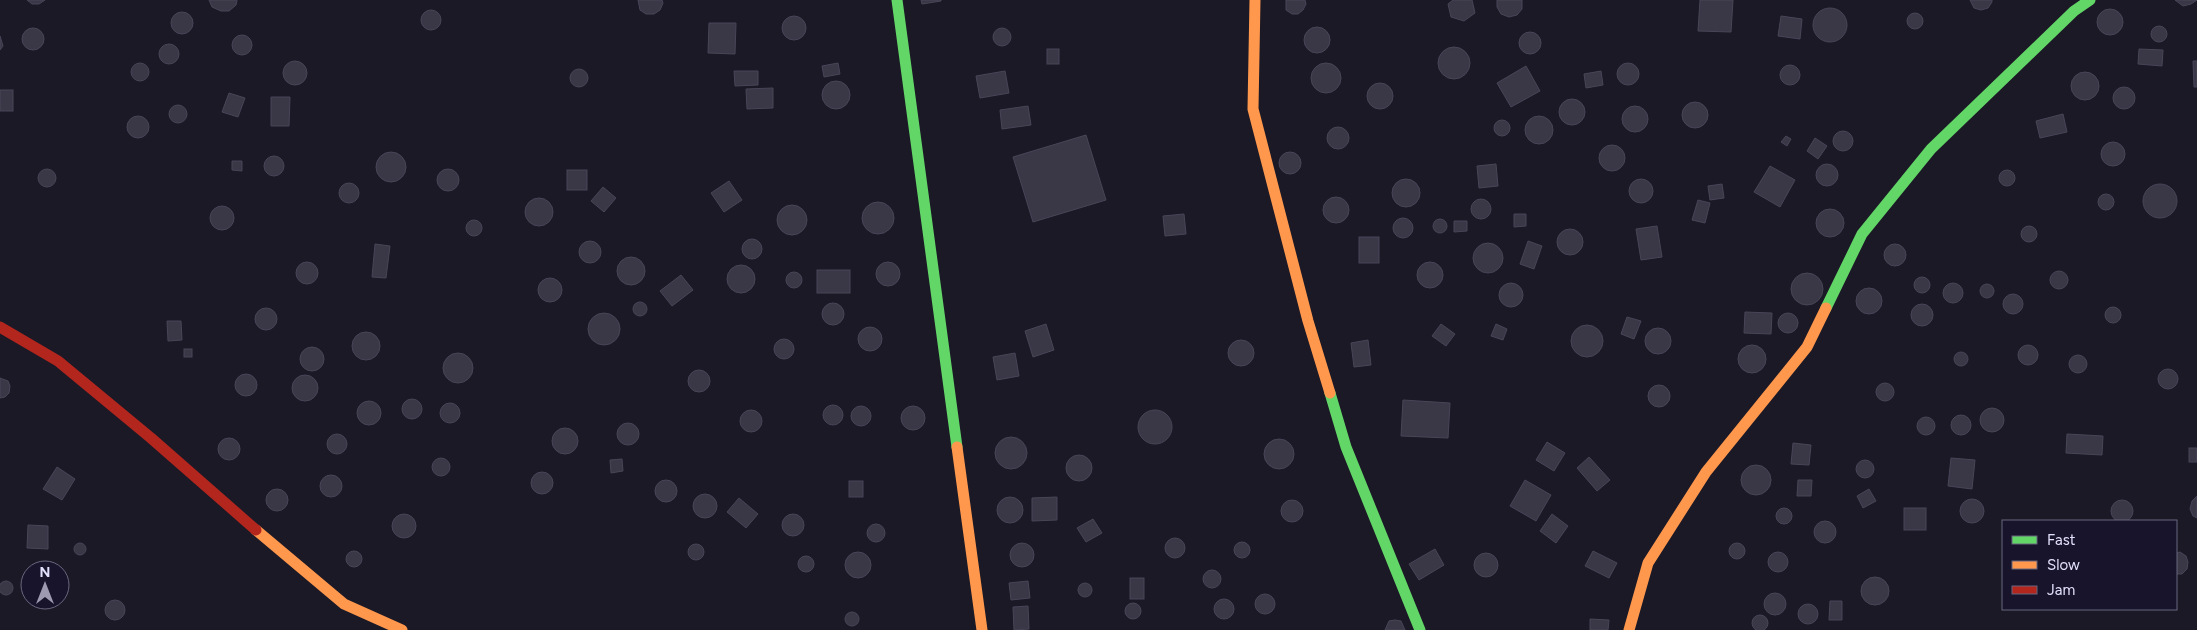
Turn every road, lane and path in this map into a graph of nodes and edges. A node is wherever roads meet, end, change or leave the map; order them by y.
1 (897, 0) edge
2 (1255, 0) edge
3 (2090, 0) edge
4 (0, 327) edge
5 (402, 630) edge
6 (982, 630) edge
7 (1420, 630) edge
8 (1629, 630) edge

1 - 6 street
2 - 7 street
3 - 8 street
4 - 5 street

